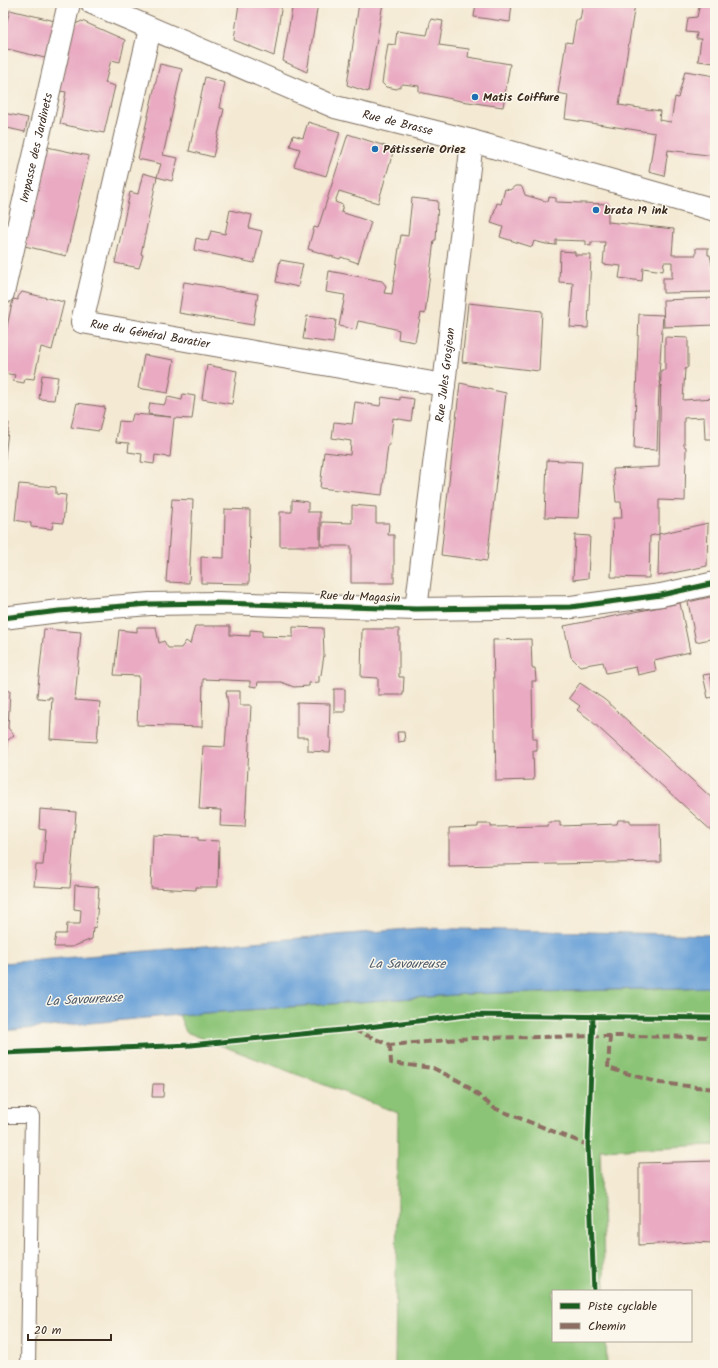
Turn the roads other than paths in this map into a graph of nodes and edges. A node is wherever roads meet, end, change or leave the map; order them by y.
1 (69, 3) edge
2 (92, 3) edge
3 (150, 29) junction
4 (472, 141) junction
5 (715, 210) edge
6 (3, 293) edge
7 (444, 385) junction
8 (715, 583) edge
9 (416, 609) junction
10 (3, 618) edge
11 (3, 1116) edge
12 (28, 1365) edge

1 - 6 street, Impasse des Jardinets
2 - 3 street, Rue de Brasse
3 - 4 street, Rue de Brasse
3 - 7 street, Rue du Général Baratier
4 - 5 street, Rue de Brasse
4 - 7 street, Rue Jules Grosjean
7 - 9 street, Rue Jules Grosjean
8 - 9 street, Rue du Magasin
9 - 10 street, Rue du Magasin
11 - 12 lane

